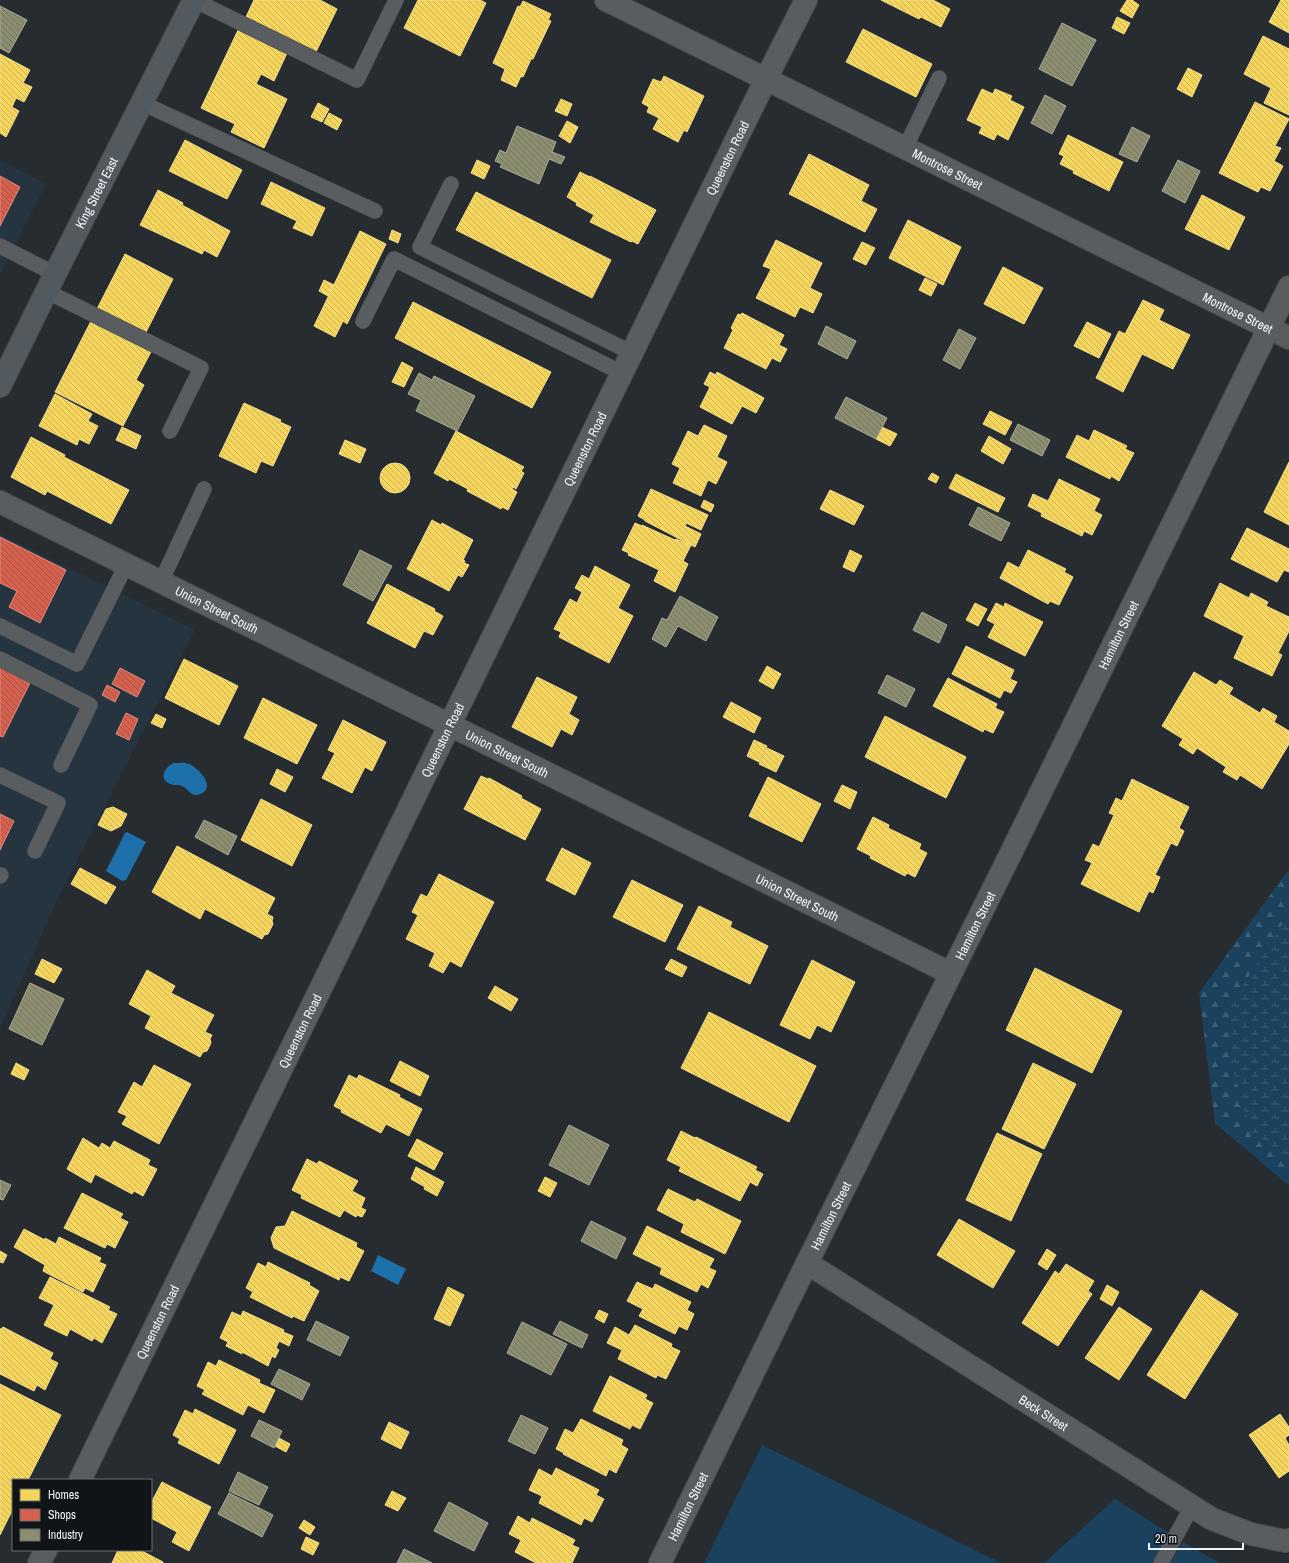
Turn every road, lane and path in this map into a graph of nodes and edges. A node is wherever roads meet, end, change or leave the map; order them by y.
1 (194, 0) edge
2 (396, 0) edge
3 (606, 0) edge
4 (806, 0) edge
5 (766, 78) junction
6 (939, 78) dead end
7 (142, 102) junction
8 (905, 148) junction
9 (451, 184) dead end
10 (375, 211) dead end
11 (0, 246) edge
12 (50, 283) junction
13 (1289, 287) edge
14 (363, 321) dead end
15 (1268, 328) junction
16 (1289, 338) edge
17 (632, 352) junction
18 (622, 373) junction
19 (0, 386) edge
20 (170, 431) dead end
21 (204, 489) dead end
22 (0, 502) edge
23 (126, 565) junction
24 (160, 582) junction
25 (0, 626) edge
26 (0, 659) edge
27 (450, 726) junction
28 (60, 765) dead end
29 (0, 774) edge
30 (35, 851) dead end
31 (950, 973) junction
32 (807, 1263) junction
33 (80, 1479) edge
34 (1192, 1506) junction
35 (1289, 1540) edge
36 (45, 1551) edge
37 (39, 1563) edge
38 (660, 1563) edge
39 (1161, 1563) edge

1 - 2 lane
1 - 7 main road, King Street East
3 - 5 street, Montrose Street
4 - 5 street, Queenston Road
5 - 8 street, Montrose Street
5 - 17 street, Queenston Road
6 - 8 lane
7 - 10 lane
7 - 12 main road, King Street East
8 - 15 street, Montrose Street
9 - 17 lane
11 - 12 lane
12 - 19 main road, King Street East
12 - 20 lane
13 - 15 street, Hamilton Street
14 - 18 lane
15 - 16 street, Montrose Street
15 - 31 street, Hamilton Street
17 - 18 street, Queenston Road
18 - 27 street, Queenston Road
21 - 24 lane
22 - 23 street, Union Street South
23 - 24 street, Union Street South
23 - 25 lane
24 - 27 street, Union Street South
26 - 28 lane
27 - 31 street, Union Street South
27 - 33 street, Queenston Road
29 - 30 lane
31 - 32 street, Hamilton Street
32 - 34 street, Beck Street
32 - 38 street, Hamilton Street
34 - 35 street, Beck Street
34 - 39 lane
36 - 37 street

